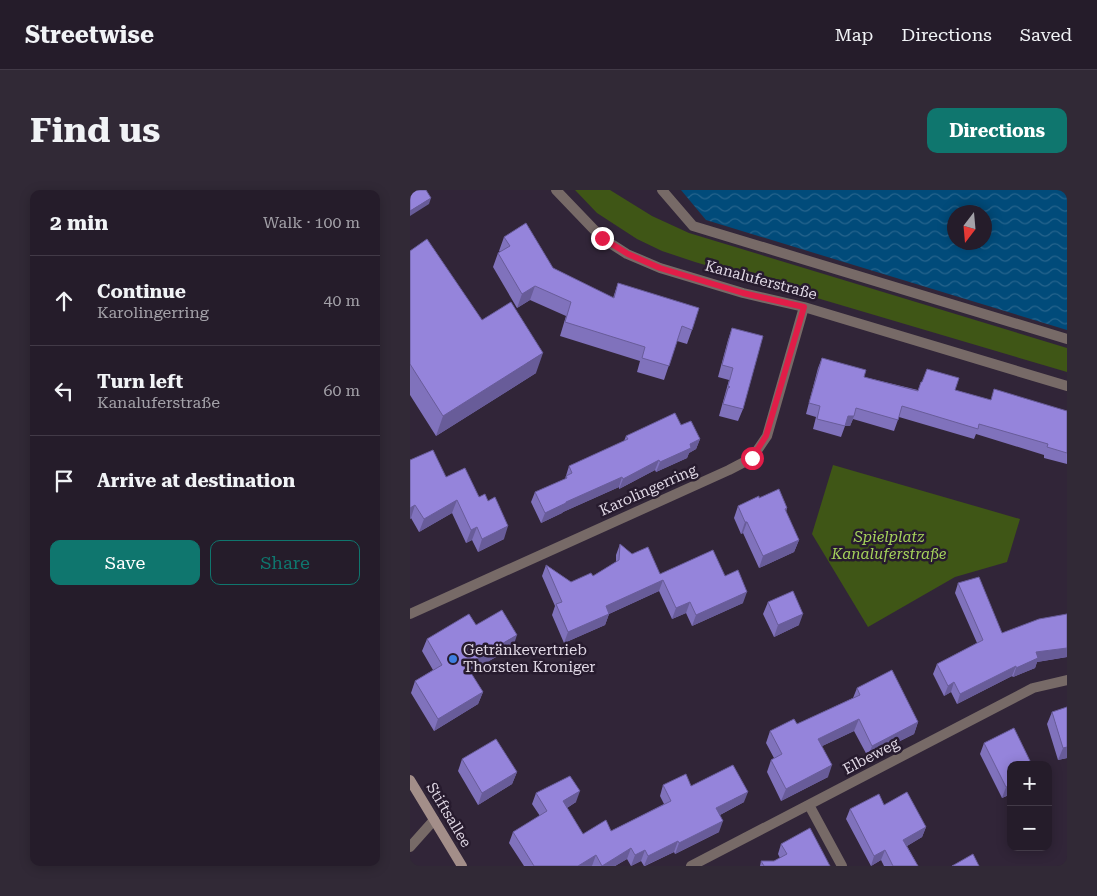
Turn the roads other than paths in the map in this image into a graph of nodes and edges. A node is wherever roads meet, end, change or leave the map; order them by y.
1 (556, 190) edge
2 (662, 190) edge
3 (804, 307) junction
4 (1067, 339) edge
5 (1067, 386) edge
6 (410, 614) edge
7 (1067, 680) edge
8 (412, 786) edge
9 (809, 805) junction
10 (434, 820) junction
11 (410, 847) edge
12 (462, 866) edge
13 (691, 866) edge
14 (842, 866) edge

1 - 3 street, Kanaluferstraße
2 - 4 street
3 - 5 street, Kanaluferstraße
3 - 6 street, Karolingerring
7 - 9 street, Elbeweg
8 - 10 main road, Stiftsallee
9 - 13 street, Elbeweg
9 - 14 street
10 - 11 street
10 - 12 main road, Stiftsallee

